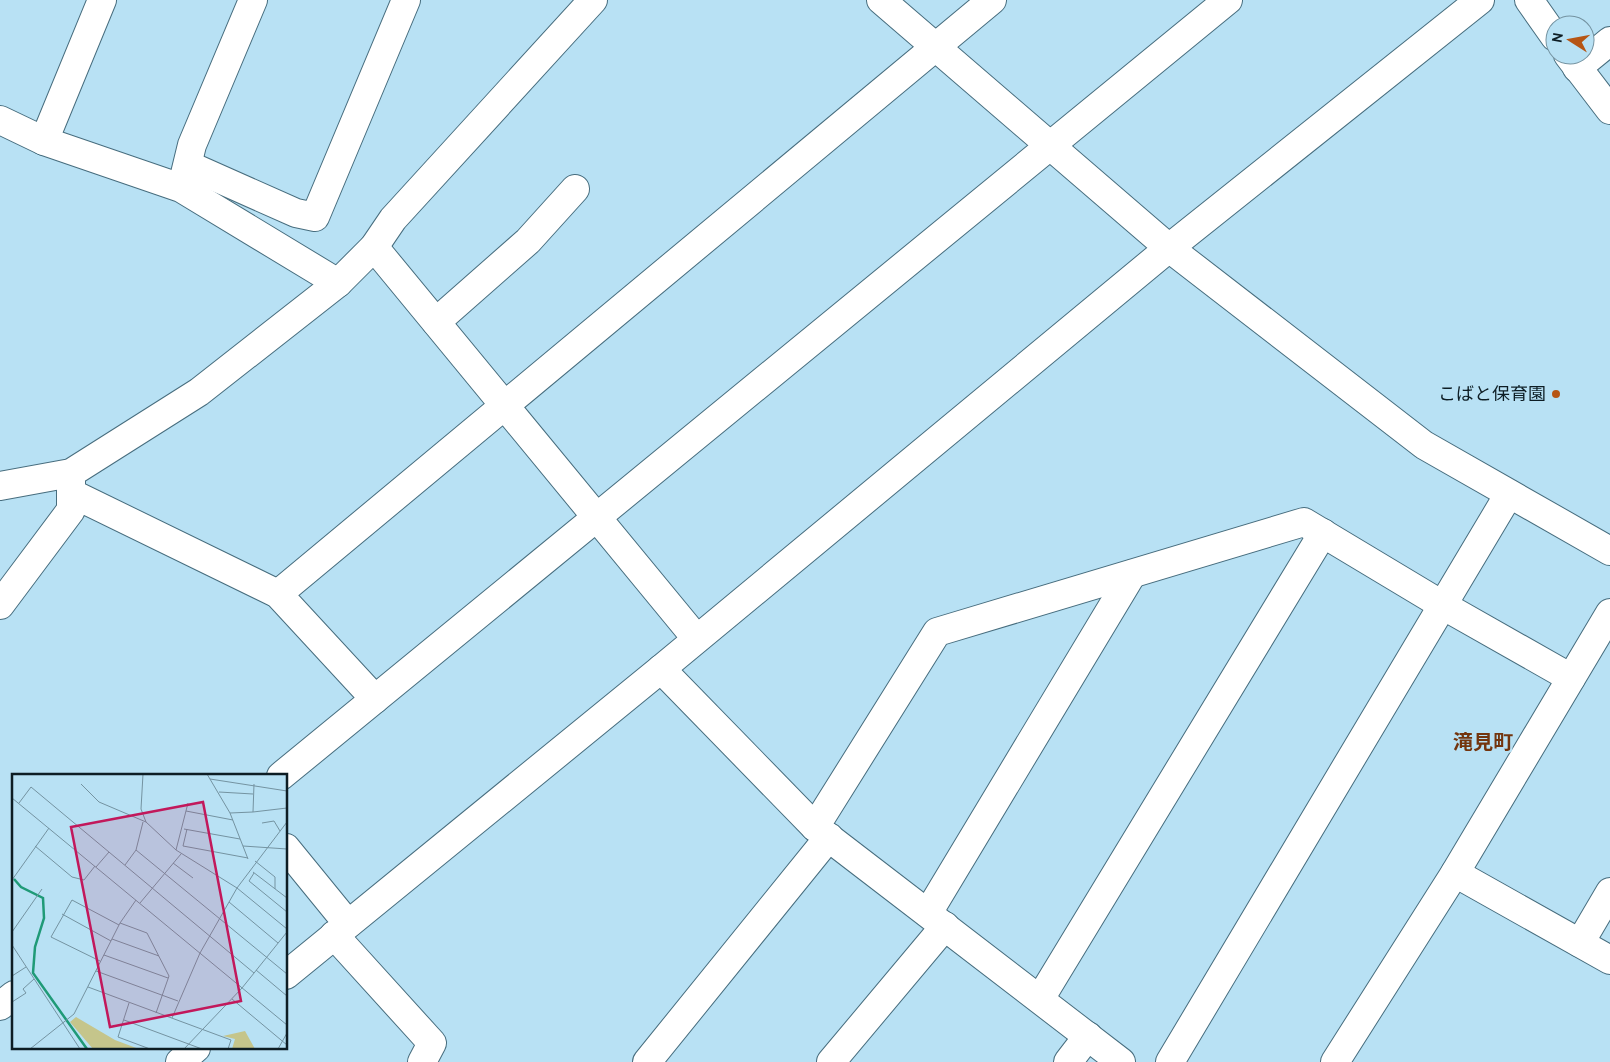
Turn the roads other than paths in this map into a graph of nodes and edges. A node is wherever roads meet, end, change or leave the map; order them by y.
1 (102, 0) edge
2 (253, 0) edge
3 (406, 0) edge
4 (593, 0) edge
5 (881, 0) edge
6 (992, 0) edge
7 (1228, 0) edge
8 (1480, 0) edge
9 (1529, 0) edge
10 (1545, 22) edge
11 (1610, 41) edge
12 (934, 47) junction
13 (1595, 49) edge
14 (1576, 65) edge
15 (1610, 110) edge
16 (0, 120) edge
17 (44, 141) junction
18 (1049, 145) junction
19 (185, 176) junction
20 (576, 189) dead end
21 (374, 248) junction
22 (1169, 248) junction
23 (338, 283) junction
24 (436, 322) junction
25 (503, 404) junction
26 (71, 483) junction
27 (0, 486) edge
28 (1509, 494) junction
29 (595, 518) junction
30 (1323, 533) junction
31 (1610, 551) edge
32 (1132, 574) junction
33 (278, 594) junction
34 (0, 605) edge
35 (1444, 606) junction
36 (1610, 612) edge
37 (696, 638) junction
38 (661, 669) junction
39 (1572, 678) junction
40 (374, 699) junction
41 (283, 774) edge
42 (822, 832) junction
43 (288, 851) edge
44 (1455, 873) junction
45 (1610, 892) edge
46 (936, 920) junction
47 (341, 930) junction
48 (1580, 943) junction
49 (1610, 960) edge
50 (288, 973) edge
51 (12, 997) edge
52 (1040, 999) junction
53 (0, 1006) edge
54 (1088, 1036) junction
55 (194, 1050) edge
56 (180, 1062) edge
57 (422, 1062) edge
58 (648, 1062) edge
59 (831, 1062) edge
60 (1068, 1062) edge
61 (1121, 1062) edge
62 (1170, 1062) edge
63 (1335, 1062) edge

1 - 17 street
2 - 19 street
3 - 19 street
4 - 21 street
5 - 12 street
6 - 12 street
7 - 18 street
8 - 22 street
9 - 10 street
11 - 13 street
12 - 18 street
12 - 25 street
14 - 15 street
16 - 17 street
17 - 19 street
18 - 22 street
18 - 29 street
19 - 23 street
20 - 24 street
21 - 23 street
21 - 24 street
22 - 28 street
22 - 37 street
23 - 26 street
24 - 25 street
25 - 29 street
25 - 33 street
26 - 27 street
26 - 33 street
26 - 34 street
28 - 31 street
28 - 35 street
29 - 37 street
29 - 40 street
30 - 32 street
30 - 35 street
30 - 52 street
32 - 42 street
32 - 46 street
33 - 40 street
35 - 39 street
35 - 62 street
36 - 39 street
37 - 38 street
38 - 42 street
38 - 47 street
39 - 44 street
40 - 41 street
42 - 46 street
42 - 58 street
43 - 47 street
44 - 48 street
44 - 63 street
45 - 48 street
46 - 52 street
46 - 59 street
47 - 50 street
47 - 57 street
48 - 49 street
51 - 53 street
52 - 54 street
54 - 60 street
54 - 61 street
55 - 56 street

